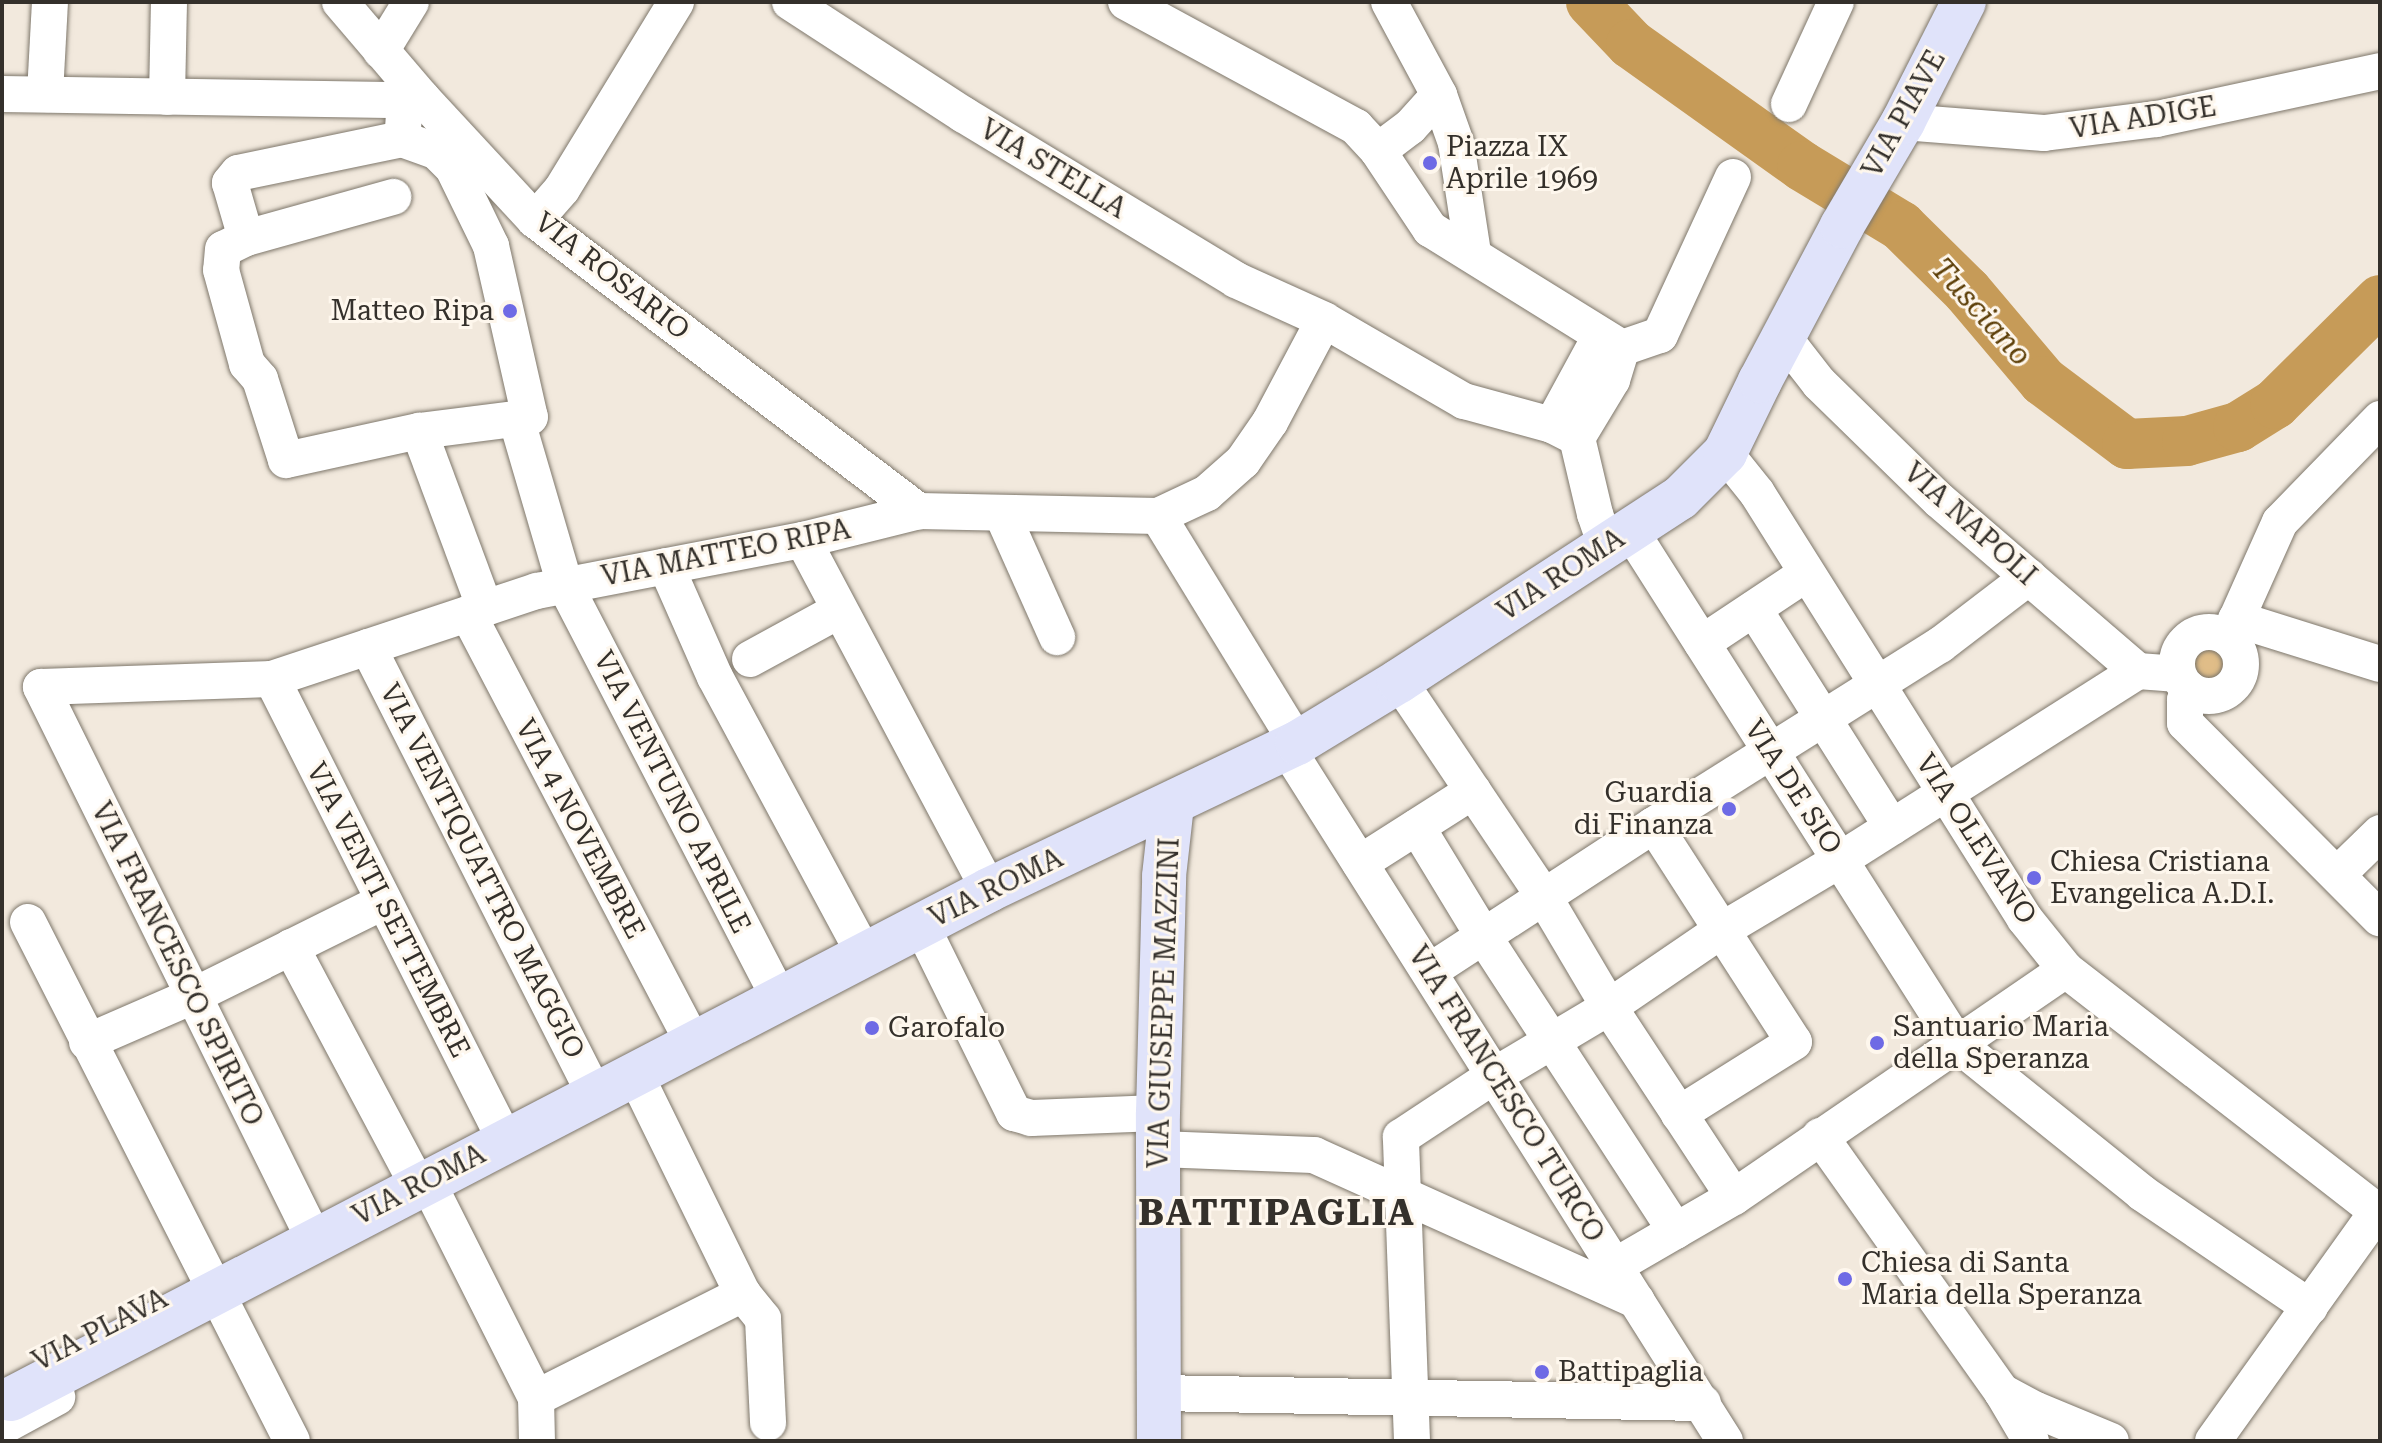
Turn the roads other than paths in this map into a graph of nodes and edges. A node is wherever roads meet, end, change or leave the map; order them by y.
1 (50, 2) edge
2 (169, 2) edge
3 (340, 2) edge
4 (411, 2) edge
5 (676, 2) edge
6 (790, 2) edge
7 (1126, 2) edge
8 (1389, 2) edge
9 (1836, 2) edge
10 (1964, 2) edge
11 (381, 51) junction
12 (2380, 71) edge
13 (2, 94) edge
14 (45, 94) junction
15 (1439, 95) junction
16 (167, 97) junction
17 (413, 99) junction
18 (1789, 104) dead end
19 (1895, 135) junction
20 (402, 139) junction
21 (1378, 151) junction
22 (1733, 177) dead end
23 (393, 197) dead end
24 (535, 220) junction
25 (1842, 226) joint
26 (246, 238) junction
27 (1473, 253) junction
28 (1324, 320) junction
29 (1600, 334) junction
30 (1784, 338) junction
31 (2380, 419) edge
32 (517, 421) junction
33 (419, 431) junction
34 (1565, 432) junction
35 (1725, 453) junction
36 (919, 511) junction
37 (1002, 514) junction
38 (1158, 516) junction
39 (1610, 530) junction
40 (803, 540) junction
41 (666, 566) junction
42 (1806, 574) junction
43 (2029, 577) junction
44 (565, 585) junction
45 (1754, 609) junction
46 (840, 610) junction
47 (476, 611) junction
48 (2232, 628) junction
49 (1057, 637) dead end
50 (1702, 643) junction
51 (368, 647) junction
52 (750, 659) dead end
53 (2380, 664) edge
54 (2138, 671) junction
55 (272, 679) junction
56 (1399, 681) junction
57 (2184, 682) junction
58 (1876, 684) junction
59 (41, 687) joint
60 (1822, 718) junction
61 (1292, 746) junction
62 (1770, 751) junction
63 (1473, 791) junction
64 (1946, 793) junction
65 (1172, 805) junction
66 (1654, 825) junction
67 (1417, 827) junction
68 (1892, 827) junction
69 (2380, 833) edge
70 (1840, 860) junction
71 (1360, 863) junction
72 (2337, 875) junction
73 (989, 890) junction
74 (1544, 897) junction
75 (384, 901) junction
76 (2380, 919) edge
77 (28, 922) dead end
78 (921, 925) junction
79 (1722, 930) junction
80 (1484, 937) junction
81 (291, 947) junction
82 (864, 954) junction
83 (2066, 970) junction
84 (1430, 971) junction
85 (193, 996) junction
86 (779, 998) junction
87 (1609, 1007) junction
88 (87, 1042) junction
89 (1553, 1042) junction
90 (693, 1043) junction
91 (1957, 1044) junction
92 (635, 1074) junction
93 (1495, 1075) junction
94 (595, 1095) junction
95 (1679, 1114) junction
96 (1158, 1131) junction
97 (1820, 1136) junction
98 (505, 1140) junction
99 (422, 1183) junction
100 (1404, 1196) junction
101 (1734, 1197) junction
102 (2378, 1213) edge
103 (1676, 1231) junction
104 (314, 1239) junction
105 (1615, 1266) junction
106 (212, 1291) junction
107 (743, 1294) junction
108 (1637, 1301) junction
109 (2310, 1307) junction
110 (2002, 1392) junction
111 (1157, 1393) junction
112 (536, 1398) junction
113 (1411, 1398) junction
114 (1703, 1403) junction
115 (16, 1412) edge
116 (768, 1423) dead end
117 (292, 1441) edge
118 (537, 1441) edge
119 (1159, 1441) edge
120 (1412, 1441) edge
121 (1725, 1441) edge
122 (2031, 1441) edge
123 (2111, 1441) edge
124 (2213, 1441) edge

1 - 14 street
2 - 16 street
3 - 11 street, VIA ROSARIO
4 - 11 street
5 - 24 street
6 - 28 street, VIA STELLA
7 - 21 street
8 - 15 street
9 - 18 street
10 - 19 main road, VIA PIAVE
11 - 17 street, VIA ROSARIO
12 - 19 street, VIA ADIGE
13 - 14 street
14 - 16 street
15 - 21 street
15 - 27 street
16 - 17 street
17 - 20 street
17 - 24 street, VIA ROSARIO
19 - 25 main road, VIA PIAVE
20 - 26 street
20 - 32 street
21 - 27 street
22 - 29 street
23 - 26 street
24 - 36 street, VIA ROSARIO
25 - 30 main road, VIA ROMA
26 - 33 street
27 - 29 street
28 - 34 street, VIA STELLA
28 - 38 street
29 - 34 street
30 - 35 main road, VIA ROMA
30 - 43 street, VIA NAPOLI
31 - 48 street
32 - 33 street
32 - 44 street, VIA VENTUNO APRILE
33 - 47 street, VIA 4 NOVEMBRE
34 - 39 street, VIA DE SIO
35 - 39 main road, VIA ROMA
35 - 42 street, VIA OLEVANO
36 - 37 street, VIA MATTEO RIPA
36 - 40 street, VIA MATTEO RIPA
37 - 38 street, VIA MATTEO RIPA
37 - 49 street
38 - 61 street
39 - 50 street, VIA DE SIO
39 - 56 main road, VIA ROMA
40 - 41 street, VIA MATTEO RIPA
40 - 46 street
41 - 44 street, VIA MATTEO RIPA
41 - 82 street
42 - 45 street
42 - 58 street, VIA OLEVANO
43 - 54 street, VIA NAPOLI
43 - 58 street
44 - 47 street, VIA MATTEO RIPA
44 - 86 street, VIA VENTUNO APRILE
45 - 50 street
45 - 60 street
46 - 52 street
46 - 73 street
47 - 51 street, VIA MATTEO RIPA
47 - 90 street, VIA 4 NOVEMBRE
48 - 53 street
48 - 57 street
48 - 57 street
50 - 62 street, VIA DE SIO
51 - 55 street, VIA MATTEO RIPA
51 - 94 street, VIA VENTIQUATTRO MAGGIO
54 - 57 street
54 - 64 street
55 - 59 street, VIA MATTEO RIPA
55 - 75 street, VIA VENTI SETTEMBRE
56 - 61 main road, VIA ROMA
56 - 63 street
57 - 72 street
58 - 60 street
58 - 62 street
58 - 64 street, VIA OLEVANO
59 - 85 street, VIA FRANCESCO SPIRITO
60 - 62 street
60 - 68 street
61 - 65 main road, VIA ROMA
61 - 71 street, VIA FRANCESCO TURCO
62 - 66 street
62 - 70 street, VIA DE SIO
63 - 67 street
63 - 74 street
64 - 68 street
64 - 83 street, VIA OLEVANO
65 - 73 main road, VIA ROMA
65 - 96 main road, VIA GIUSEPPE MAZZINI
66 - 74 street
66 - 79 street
67 - 71 street
67 - 80 street
68 - 70 street
69 - 72 street
70 - 79 street
70 - 91 street, VIA DE SIO
71 - 84 street, VIA FRANCESCO TURCO
72 - 76 street
73 - 78 main road, VIA ROMA
74 - 80 street
74 - 87 street
75 - 81 street
75 - 98 street, VIA VENTI SETTEMBRE
77 - 88 street
78 - 82 main road, VIA ROMA
78 - 96 street
79 - 87 street
79 - 95 street
80 - 84 street
80 - 89 street
81 - 85 street
81 - 99 street
82 - 86 main road, VIA ROMA
83 - 91 street
83 - 102 street, VIA OLEVANO
84 - 93 street, VIA FRANCESCO TURCO
85 - 88 street
85 - 104 street, VIA FRANCESCO SPIRITO
86 - 90 main road, VIA ROMA
87 - 89 street
87 - 95 street
88 - 106 street
89 - 93 street
89 - 103 street
90 - 92 main road, VIA ROMA
91 - 97 street
91 - 109 street, VIA DE SIO
92 - 94 main road, VIA ROMA
92 - 107 street
93 - 100 street
93 - 105 street, VIA FRANCESCO TURCO
94 - 98 main road, VIA ROMA
95 - 101 street
96 - 100 street
96 - 111 main road, VIA GIUSEPPE MAZZINI
97 - 101 street
97 - 110 street
98 - 99 main road, VIA ROMA
99 - 104 main road, VIA ROMA
99 - 112 street
100 - 108 street
100 - 113 street
101 - 103 street
102 - 109 street
103 - 105 street
104 - 106 main road, VIA ROMA
105 - 108 street, VIA FRANCESCO TURCO
106 - 115 main road, VIA ROMA
106 - 117 street
107 - 112 street
107 - 116 street
108 - 114 street, VIA FRANCESCO TURCO
109 - 124 street
110 - 122 street
110 - 123 street
111 - 113 street
111 - 119 main road, VIA GIUSEPPE MAZZINI
112 - 118 street
113 - 114 street
113 - 120 street
114 - 121 street, VIA FRANCESCO TURCO

